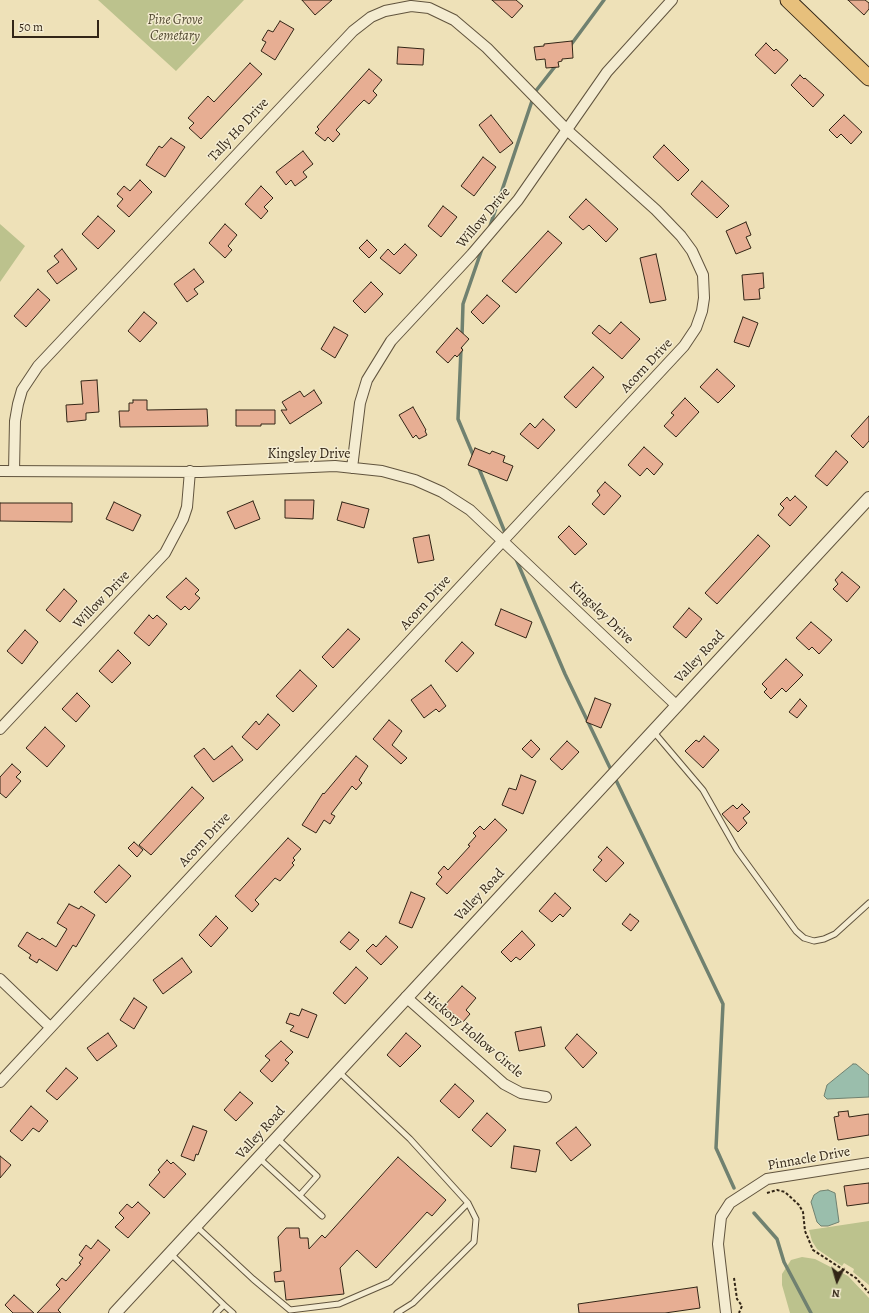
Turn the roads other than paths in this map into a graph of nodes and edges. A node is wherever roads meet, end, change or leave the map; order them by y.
1 (672, 0) edge
2 (788, 0) edge
3 (869, 78) edge
4 (567, 130) junction
5 (352, 468) junction
6 (14, 470) junction
7 (0, 471) edge
8 (190, 472) junction
9 (869, 498) edge
10 (504, 541) junction
11 (676, 705) junction
12 (0, 729) edge
13 (652, 730) junction
14 (869, 903) edge
15 (0, 979) edge
16 (406, 997) junction
17 (50, 1027) junction
18 (338, 1072) junction
19 (0, 1082) edge
20 (546, 1097) dead end
21 (277, 1138) junction
22 (259, 1158) junction
23 (869, 1163) edge
24 (300, 1195) junction
25 (468, 1204) junction
26 (322, 1216) dead end
27 (196, 1226) junction
28 (170, 1254) junction
29 (224, 1305) junction
30 (305, 1310) edge
31 (115, 1313) edge
32 (216, 1313) edge
33 (233, 1313) edge
34 (397, 1313) edge
35 (726, 1313) edge

1 - 4 street, Willow Drive
2 - 3 main road
4 - 5 street, Willow Drive
4 - 6 street, Tally Ho Drive
4 - 10 street, Acorn Drive
5 - 8 street, Kingsley Drive
5 - 10 street, Kingsley Drive
6 - 7 street, Kingsley Drive
6 - 8 street, Kingsley Drive
8 - 12 street, Willow Drive
9 - 11 street, Valley Road
10 - 11 street, Kingsley Drive
10 - 17 street, Acorn Drive
11 - 13 street, Valley Road
13 - 14 lane
13 - 16 street, Valley Road
15 - 17 street
16 - 18 street, Valley Road
16 - 20 street, Hickory Hollow Circle
17 - 19 street, Acorn Drive
18 - 21 street, Valley Road
18 - 25 lane
21 - 22 street, Valley Road
21 - 24 lane
22 - 24 lane
22 - 27 street, Valley Road
23 - 35 street, Pinnacle Drive
24 - 26 lane
25 - 30 lane
25 - 34 lane
27 - 28 street, Valley Road
27 - 30 lane
28 - 29 lane
28 - 31 street, Valley Road
29 - 32 lane
29 - 33 lane

